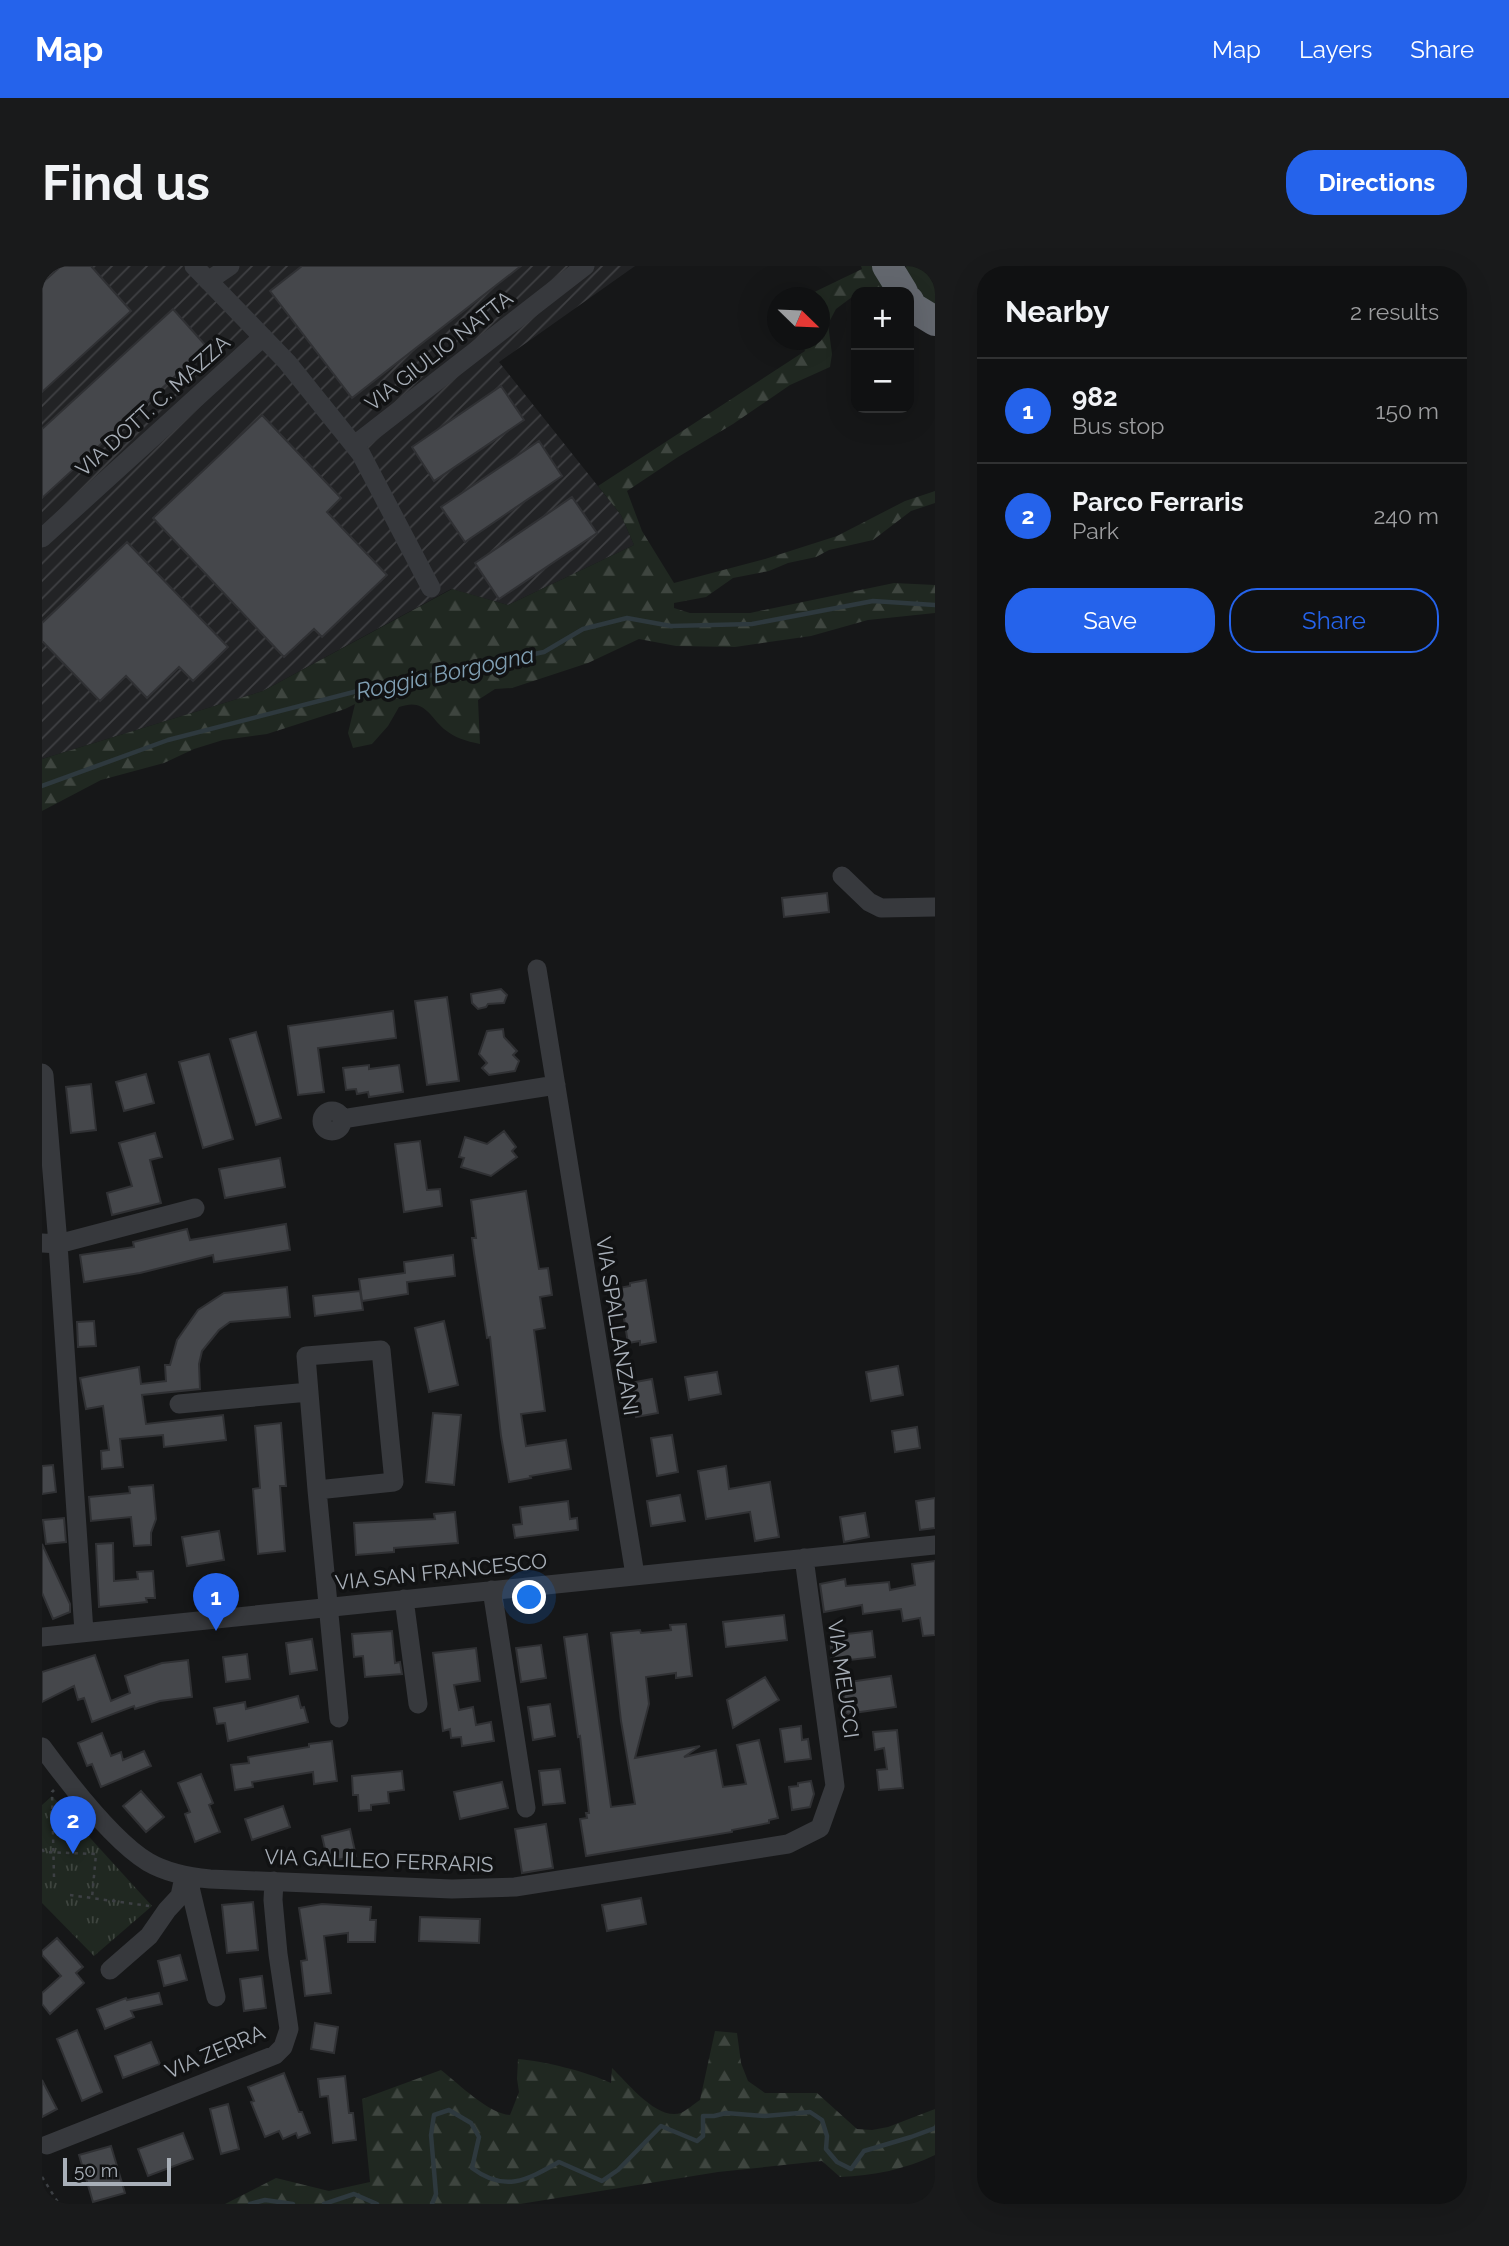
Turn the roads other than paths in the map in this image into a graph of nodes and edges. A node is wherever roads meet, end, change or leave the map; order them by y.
1 (194, 266) edge
2 (230, 266) edge
3 (585, 266) edge
4 (208, 281) junction
5 (899, 283) edge
6 (935, 321) edge
7 (263, 337) junction
8 (354, 444) junction
9 (42, 538) edge
10 (431, 589) dead end
11 (842, 876) dead end
12 (935, 907) edge
13 (537, 969) dead end
14 (43, 1074) edge
15 (556, 1085) junction
16 (342, 1119) dead end
17 (195, 1208) dead end
18 (50, 1243) edge
19 (309, 1392) junction
20 (179, 1404) dead end
21 (317, 1490) junction
22 (935, 1545) edge
23 (804, 1558) junction
24 (635, 1575) junction
25 (492, 1590) junction
26 (404, 1599) junction
27 (329, 1607) junction
28 (84, 1632) junction
29 (42, 1637) edge
30 (418, 1704) dead end
31 (339, 1718) dead end
32 (51, 1765) edge
33 (830, 1805) joint
34 (526, 1808) dead end
35 (187, 1877) junction
36 (274, 1881) junction
37 (110, 1970) dead end
38 (216, 1997) dead end
39 (47, 2145) dead end

1 - 4 street
2 - 4 street
3 - 8 street, VIA GIULIO NATTA
4 - 7 street
5 - 6 highway
7 - 8 street
7 - 9 street, VIA DOTT. C. MAZZA
8 - 10 street
11 - 12 street
13 - 15 street, VIA SPALLANZANI
14 - 18 street
15 - 16 street
15 - 24 street, VIA SPALLANZANI
17 - 18 street
18 - 28 street
19 - 20 street
19 - 21 street
19 - 21 street
21 - 27 street
22 - 23 street, VIA SAN FRANCESCO
23 - 24 street, VIA SAN FRANCESCO
23 - 33 street, VIA MEUCCI
24 - 25 street, VIA SAN FRANCESCO
25 - 26 street, VIA SAN FRANCESCO
25 - 34 street
26 - 27 street, VIA SAN FRANCESCO
26 - 30 street
27 - 28 street, VIA SAN FRANCESCO
27 - 31 street
28 - 29 street, VIA SAN FRANCESCO
32 - 35 street, VIA GALILEO FERRARIS
33 - 36 street, VIA GALILEO FERRARIS
35 - 36 street, VIA GALILEO FERRARIS
35 - 37 street
35 - 38 street
36 - 39 street, VIA ZERRA

